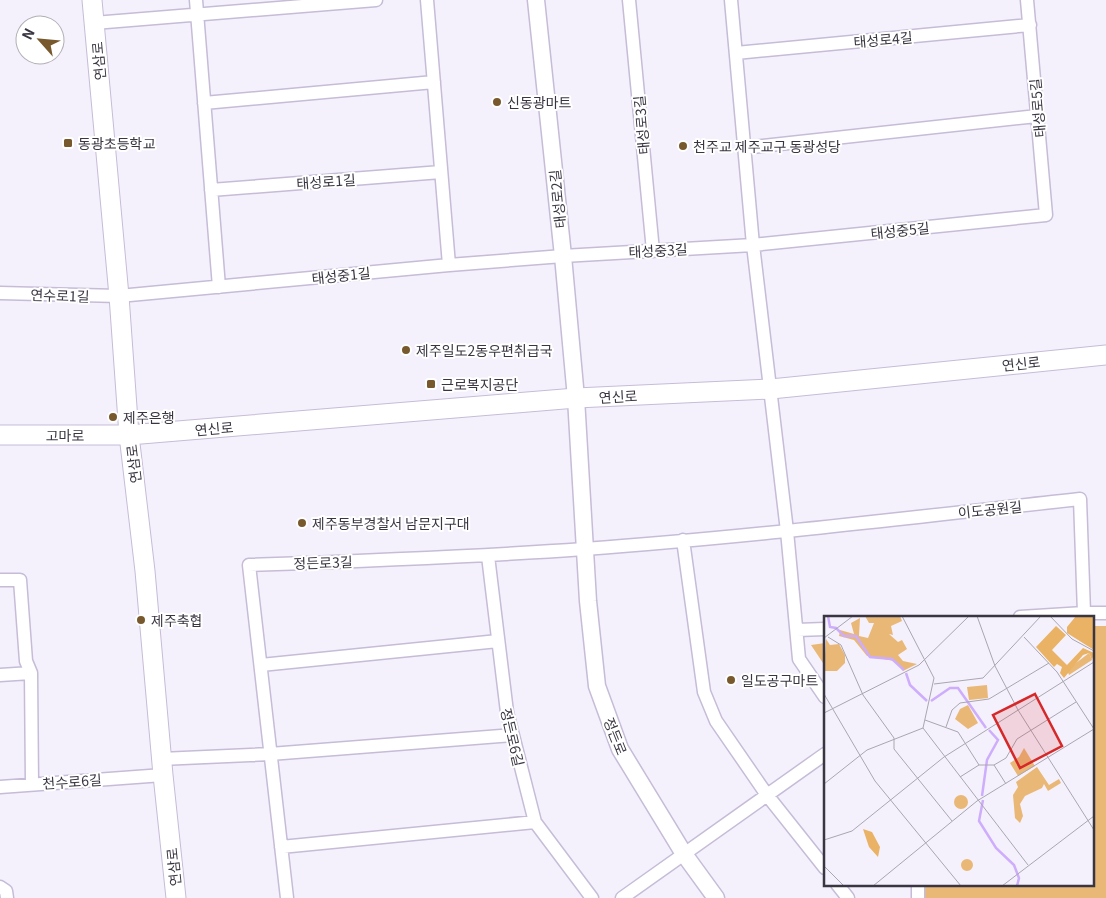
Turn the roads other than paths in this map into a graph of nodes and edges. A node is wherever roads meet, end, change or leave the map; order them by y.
1 (92, 0) edge
2 (196, 0) edge
3 (376, 0) edge
4 (427, 0) edge
5 (536, 0) edge
6 (629, 0) edge
7 (730, 0) edge
8 (1027, 0) edge
9 (197, 15) junction
10 (94, 23) junction
11 (1030, 25) junction
12 (736, 53) junction
13 (434, 82) junction
14 (204, 103) junction
15 (1037, 116) junction
16 (744, 148) junction
17 (441, 172) junction
18 (211, 190) junction
19 (1046, 216) joint
20 (754, 245) junction
21 (653, 251) junction
22 (563, 256) junction
23 (449, 265) junction
24 (219, 287) junction
25 (0, 292) edge
26 (119, 296) junction
27 (1106, 355) edge
28 (771, 389) junction
29 (576, 398) junction
30 (0, 435) edge
31 (129, 435) junction
32 (787, 531) junction
33 (683, 540) junction
34 (586, 549) junction
35 (488, 556) junction
36 (0, 580) edge
37 (1084, 613) junction
38 (1106, 613) edge
39 (1036, 616) edge
40 (824, 629) edge
41 (797, 630) junction
42 (498, 641) junction
43 (261, 666) junction
44 (31, 673) junction
45 (0, 675) edge
46 (824, 696) edge
47 (512, 735) junction
48 (270, 754) junction
49 (824, 755) edge
50 (162, 767) junction
51 (32, 784) junction
52 (0, 787) edge
53 (767, 795) junction
54 (535, 822) junction
55 (281, 847) junction
56 (684, 854) junction
57 (824, 867) edge
58 (839, 886) edge
59 (0, 887) edge
60 (7, 898) edge
61 (176, 898) edge
62 (286, 898) edge
63 (592, 898) edge
64 (622, 898) edge
65 (716, 898) edge
66 (848, 898) edge

1 - 10 main road, 연삼로
2 - 9 street
3 - 9 street
4 - 13 street
5 - 22 street, 태성로2길
6 - 21 street, 태성로3길
7 - 12 street
8 - 11 street, 태성로5길
9 - 10 street
9 - 14 street
10 - 26 main road, 연삼로
11 - 12 street, 태성로4길
11 - 15 street, 태성로5길
12 - 16 street
13 - 14 street
13 - 17 street
14 - 18 street
15 - 16 street
15 - 19 street, 태성로5길
16 - 20 street
17 - 18 street, 태성로1길
17 - 23 street
18 - 24 street
19 - 20 street, 태성중5길
20 - 21 street, 태성중3길
20 - 28 street
21 - 22 street, 태성중3길
22 - 23 street, 태성중1길
22 - 29 street, 태성로2길
23 - 24 street, 태성중1길
24 - 26 street, 태성중1길
25 - 26 street, 연수로1길
26 - 31 main road, 연삼로
27 - 28 main road, 연신로
28 - 29 main road, 연신로
28 - 32 street
29 - 31 main road, 연신로
29 - 34 street, 정든로
30 - 31 main road, 고마로
31 - 50 main road, 연삼로
32 - 33 street
32 - 37 street, 이도공원길
32 - 41 street
33 - 34 street
33 - 53 street
34 - 35 street, 정든로3길
34 - 56 street, 정든로
35 - 42 street, 정든로6길
35 - 43 street, 정든로3길
36 - 44 street, 천수로6길
37 - 38 street
37 - 39 street
40 - 41 street
41 - 46 street
42 - 43 street
42 - 47 street, 정든로6길
43 - 48 street, 정든로3길
44 - 45 street
44 - 51 street, 천수로6길
47 - 48 street
47 - 54 street, 정든로6길
48 - 50 street
48 - 55 street, 정든로3길
49 - 53 street
50 - 51 street, 천수로6길
50 - 61 main road, 연삼로
51 - 52 street
53 - 56 street
53 - 57 street
54 - 55 street
54 - 63 street, 정든로6길
55 - 62 street, 정든로3길
56 - 64 street
56 - 65 street, 정든로
58 - 66 street
59 - 60 street

